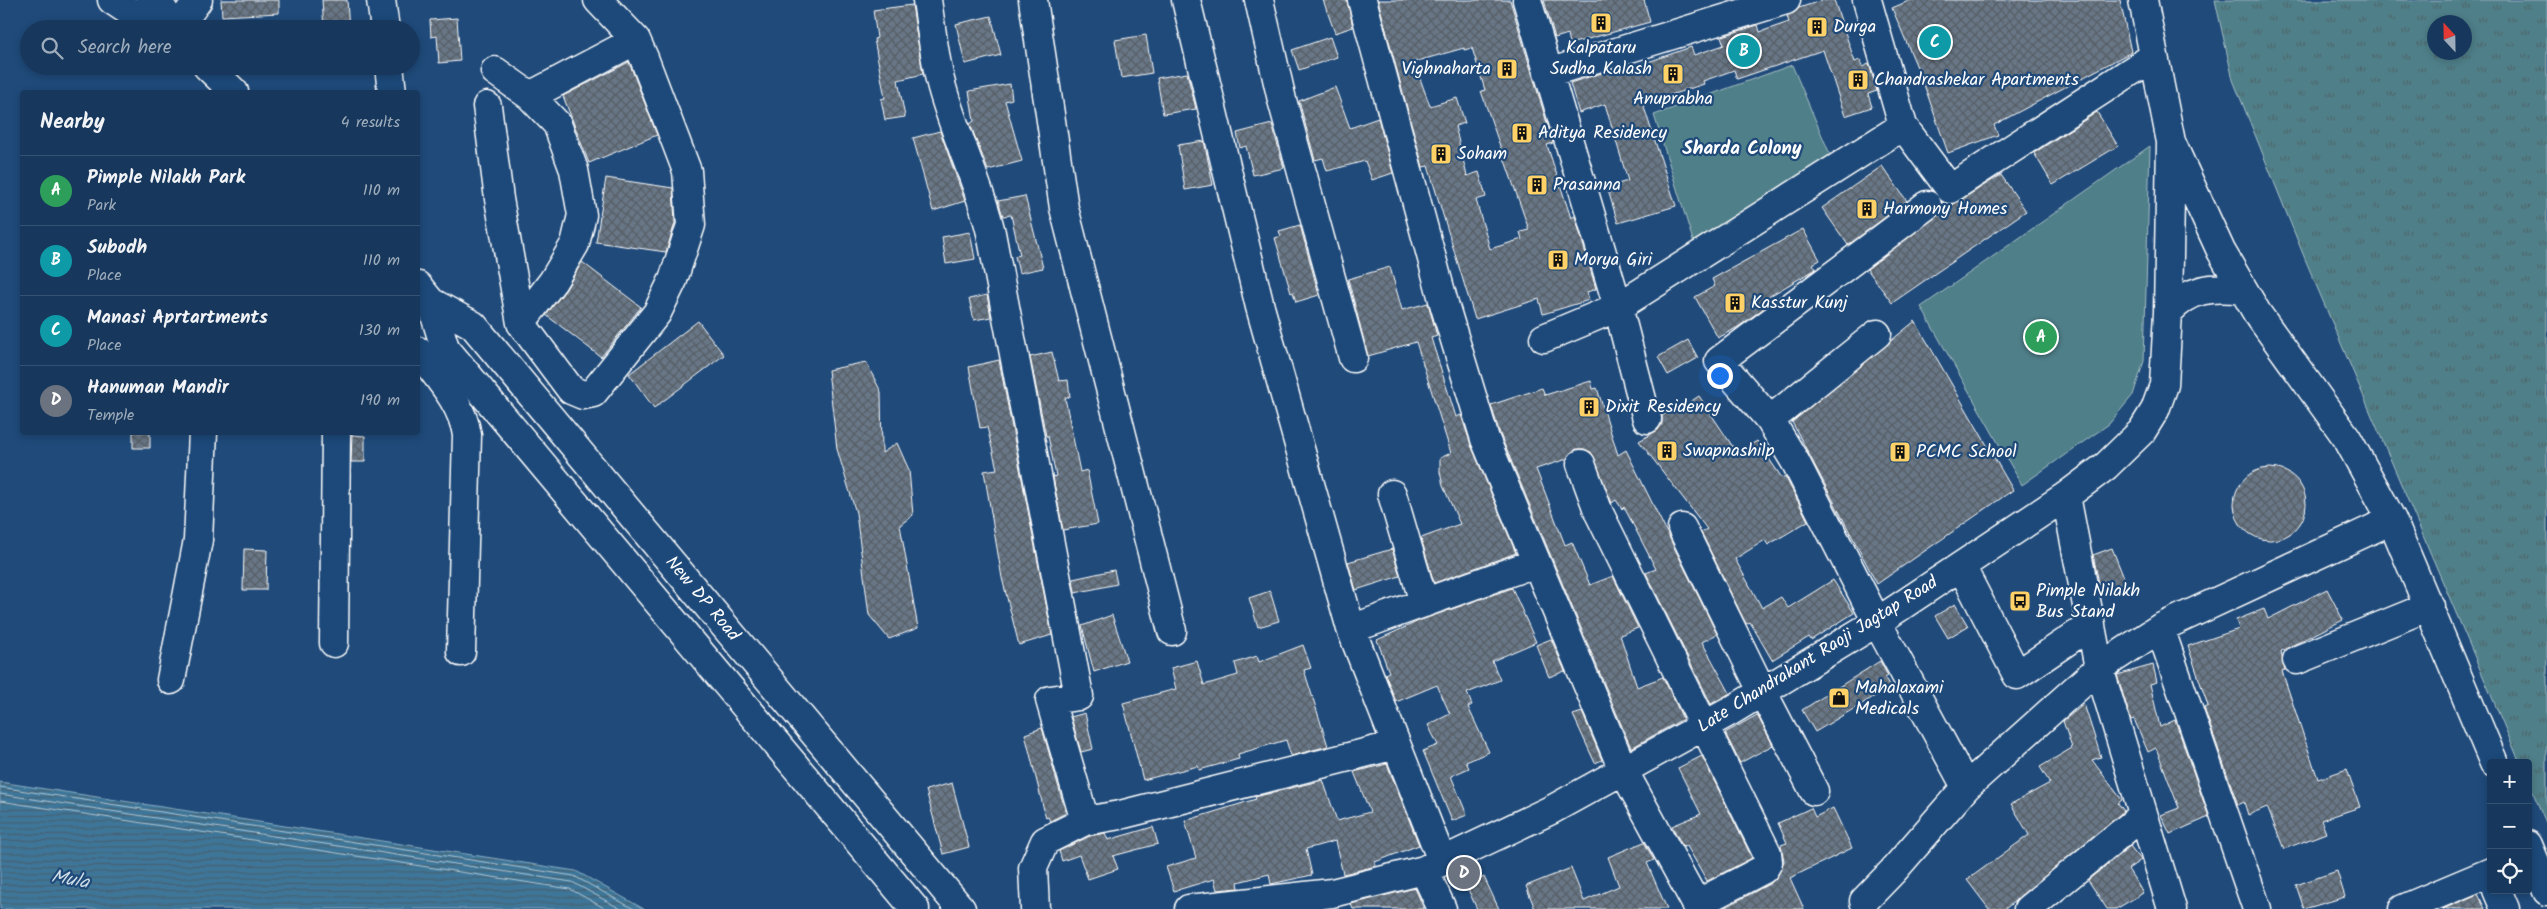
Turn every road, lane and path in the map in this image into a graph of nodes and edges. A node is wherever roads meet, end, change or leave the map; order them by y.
1 (112, 0) edge
2 (150, 0) edge
3 (198, 0) edge
4 (381, 0) edge
5 (598, 0) edge
6 (927, 0) edge
7 (1032, 0) edge
8 (1186, 0) edge
9 (1259, 0) edge
10 (1362, 0) edge
11 (1527, 0) edge
12 (1786, 0) edge
13 (1867, 0) edge
14 (2143, 0) edge
15 (142, 20) edge
16 (168, 20) edge
17 (184, 20) edge
18 (384, 20) edge
19 (636, 40) junction
20 (2153, 57) junction
21 (495, 71) dead end
22 (1548, 73) junction
23 (217, 75) edge
24 (390, 75) edge
25 (232, 90) edge
26 (392, 90) edge
27 (530, 96) junction
28 (487, 106) dead end
29 (1903, 126) junction
30 (2171, 142) junction
31 (1927, 205) dead end
32 (2243, 290) junction
33 (424, 294) edge
34 (1618, 307) junction
35 (2168, 312) junction
36 (521, 324) junction
37 (1878, 334) dead end
38 (1544, 338) dead end
39 (420, 354) edge
40 (1353, 358) dead end
41 (1646, 419) dead end
42 (1770, 420) junction
43 (203, 435) edge
44 (336, 435) edge
45 (1581, 464) dead end
46 (1392, 494) dead end
47 (2066, 496) junction
48 (2392, 520) junction
49 (1682, 528) dead end
50 (1535, 563) junction
51 (1961, 566) junction
52 (1424, 603) junction
53 (2430, 606) junction
54 (1877, 622) junction
55 (2090, 625) junction
56 (2160, 628) junction
57 (1351, 629) junction
58 (1172, 631) dead end
59 (334, 643) dead end
60 (461, 652) dead end
61 (2297, 660) dead end
62 (2098, 668) junction
63 (171, 680) dead end
64 (1762, 691) junction
65 (1704, 726) junction
66 (1396, 745) junction
67 (2492, 759) edge
68 (1622, 770) junction
69 (1966, 787) junction
70 (1814, 791) dead end
71 (2142, 816) junction
72 (1084, 821) junction
73 (2532, 858) edge
74 (1433, 865) junction
75 (2487, 879) edge
76 (2547, 891) edge
77 (2499, 894) edge
78 (1355, 898) edge
79 (1864, 901) dead end
80 (1698, 907) edge
81 (915, 909) edge
82 (961, 909) edge
83 (1035, 909) edge
84 (1189, 909) edge
85 (1442, 909) edge
86 (2028, 909) edge
87 (2172, 909) edge
88 (2257, 909) edge
89 (2403, 909) edge
90 (2505, 909) edge

1 - 15 street
2 - 16 street
3 - 17 street
4 - 18 street
5 - 19 street
6 - 72 street
7 - 58 street
8 - 57 street
9 - 40 street
10 - 50 street
11 - 22 street
12 - 22 street
13 - 29 street
14 - 20 street
19 - 27 street
19 - 36 street
20 - 29 street
20 - 30 street
21 - 27 street
22 - 34 street
23 - 25 street
24 - 26 street
27 - 36 street
28 - 36 street
29 - 34 street
30 - 32 street
30 - 35 street, Late Chandrakant Raoji Jagtap Road
31 - 42 street
32 - 35 street
32 - 48 street
33 - 81 street, New DP Road
33 - 82 street, New DP Road
34 - 38 street
34 - 41 street
35 - 47 street, Late Chandrakant Raoji Jagtap Road
37 - 42 street
39 - 60 street
42 - 54 street
43 - 63 street
44 - 59 street
45 - 65 street
46 - 52 street
47 - 51 street, Late Chandrakant Raoji Jagtap Road
47 - 55 street
48 - 53 street
48 - 56 street
49 - 64 street
50 - 52 street
50 - 68 street
51 - 54 street, Late Chandrakant Raoji Jagtap Road
51 - 55 street
52 - 57 street
53 - 61 street
53 - 67 street
54 - 64 street, Late Chandrakant Raoji Jagtap Road
54 - 69 street
55 - 62 street
56 - 62 street
56 - 88 street
57 - 66 street
62 - 69 street
62 - 71 street
64 - 65 street, Late Chandrakant Raoji Jagtap Road
64 - 70 street
65 - 68 street, Late Chandrakant Raoji Jagtap Road
65 - 80 street
66 - 72 street
66 - 74 street
68 - 74 street, Late Chandrakant Raoji Jagtap Road
68 - 80 street
69 - 79 street
71 - 86 street
71 - 87 street
72 - 83 street
73 - 76 street
74 - 78 street, Late Chandrakant Raoji Jagtap Road
74 - 85 street
75 - 89 street
77 - 90 street
78 - 84 street, Late Chandrakant Raoji Jagtap Road

